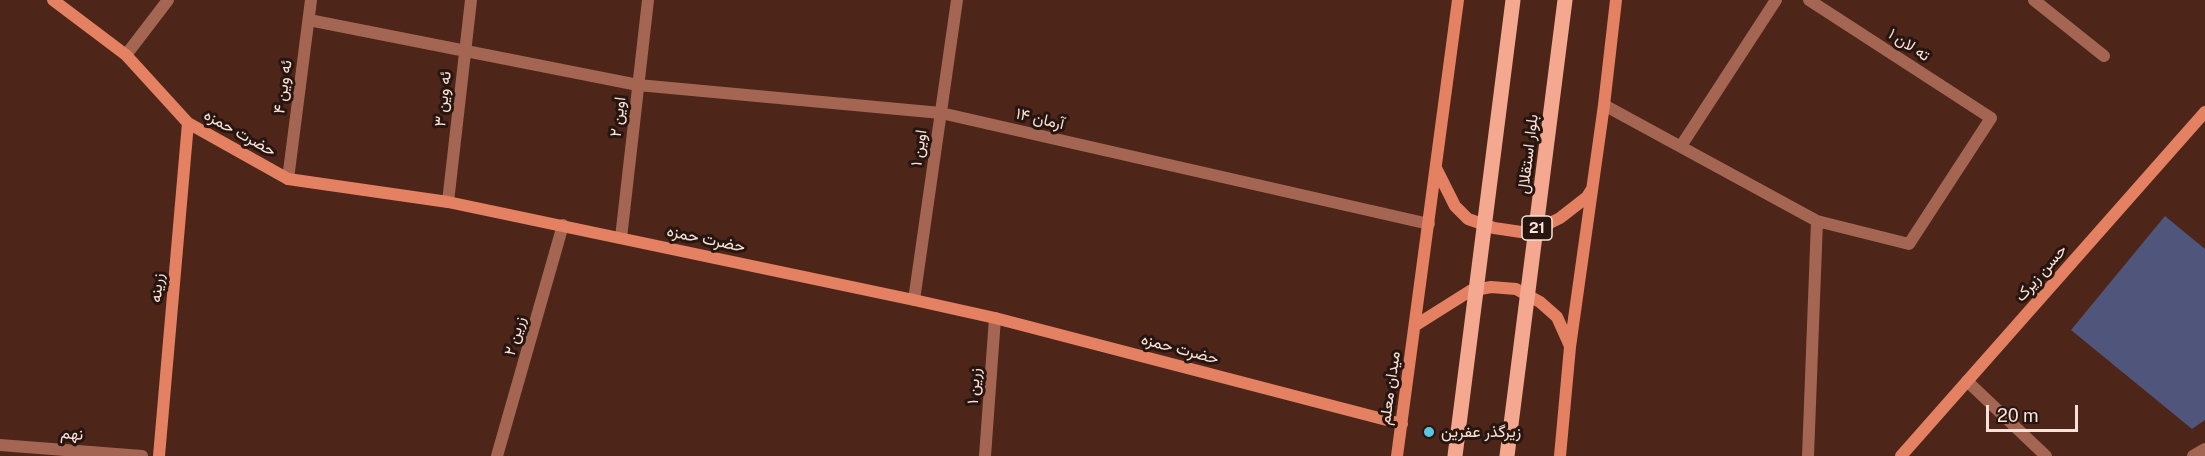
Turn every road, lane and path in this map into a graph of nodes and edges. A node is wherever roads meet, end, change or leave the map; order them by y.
1 (53, 0) edge
2 (168, 0) edge
3 (311, 0) edge
4 (471, 0) edge
5 (648, 0) edge
6 (957, 0) edge
7 (1458, 0) edge
8 (1513, 0) edge
9 (1565, 0) edge
10 (1616, 0) edge
11 (1776, 0) edge
12 (1809, 0) edge
13 (2034, 0) edge
14 (309, 20) junction
15 (465, 52) junction
16 (126, 55) junction
17 (2104, 56) dead end
18 (638, 85) junction
19 (1604, 105) junction
20 (2205, 111) edge
21 (941, 113) junction
22 (188, 123) junction
23 (1681, 146) junction
24 (1436, 167) junction
25 (288, 179) junction
26 (1590, 192) junction
27 (448, 202) junction
28 (1817, 221) junction
29 (1429, 224) junction
30 (563, 225) junction
31 (621, 238) junction
32 (914, 300) junction
33 (994, 318) junction
34 (1416, 325) junction
35 (1570, 347) junction
36 (1967, 381) junction
37 (1402, 424) junction
38 (0, 445) edge
39 (2205, 449) edge
40 (142, 456) edge
41 (159, 456) edge
42 (497, 456) edge
43 (986, 456) edge
44 (1397, 456) edge
45 (1455, 456) edge
46 (1507, 456) edge
47 (1560, 456) edge
48 (1808, 456) edge
49 (1901, 456) edge
50 (2046, 456) edge
51 (2193, 456) edge

1 - 16 street, حضرت حمزه
2 - 16 street
3 - 14 street, ئه وین ۴
4 - 15 street, ئه وین ۳
5 - 18 street, اوین ۲
6 - 21 street, اوین ۱
7 - 24 street, میدان معلم
8 - 45 main road, بلوار استقلال
9 - 46 main road, بلوار استقلال / 21
10 - 19 street
11 - 23 street
12 - 28 street, ته لان ۱
13 - 17 street
14 - 15 street, آرمان ۱۴
14 - 25 street, ئه وین ۴
15 - 18 street, آرمان ۱۴
15 - 27 street, ئه وین ۳
16 - 22 street, حضرت حمزه
18 - 21 street, آرمان ۱۴
18 - 31 street, اوین ۲
19 - 23 street
19 - 26 street
20 - 36 street, حسن زیرک
21 - 29 street, آرمان ۱۴
21 - 32 street, اوین ۱
22 - 25 street, حضرت حمزه
22 - 41 street, زرینه
23 - 28 street
24 - 26 street
24 - 29 street, میدان معلم
25 - 27 street, حضرت حمزه
26 - 35 street
27 - 30 street, حضرت حمزه
28 - 48 street
29 - 34 street, میدان معلم
30 - 31 street, حضرت حمزه
30 - 42 street, زرین ۲
31 - 32 street, حضرت حمزه
32 - 33 street, حضرت حمزه
33 - 37 street, حضرت حمزه
33 - 43 street, زرین ۱
34 - 35 street
34 - 37 street, میدان معلم
35 - 47 street
36 - 49 street, حسن زیرک
36 - 50 street
37 - 44 street, میدان معلم
38 - 40 street, نهم
39 - 51 street

